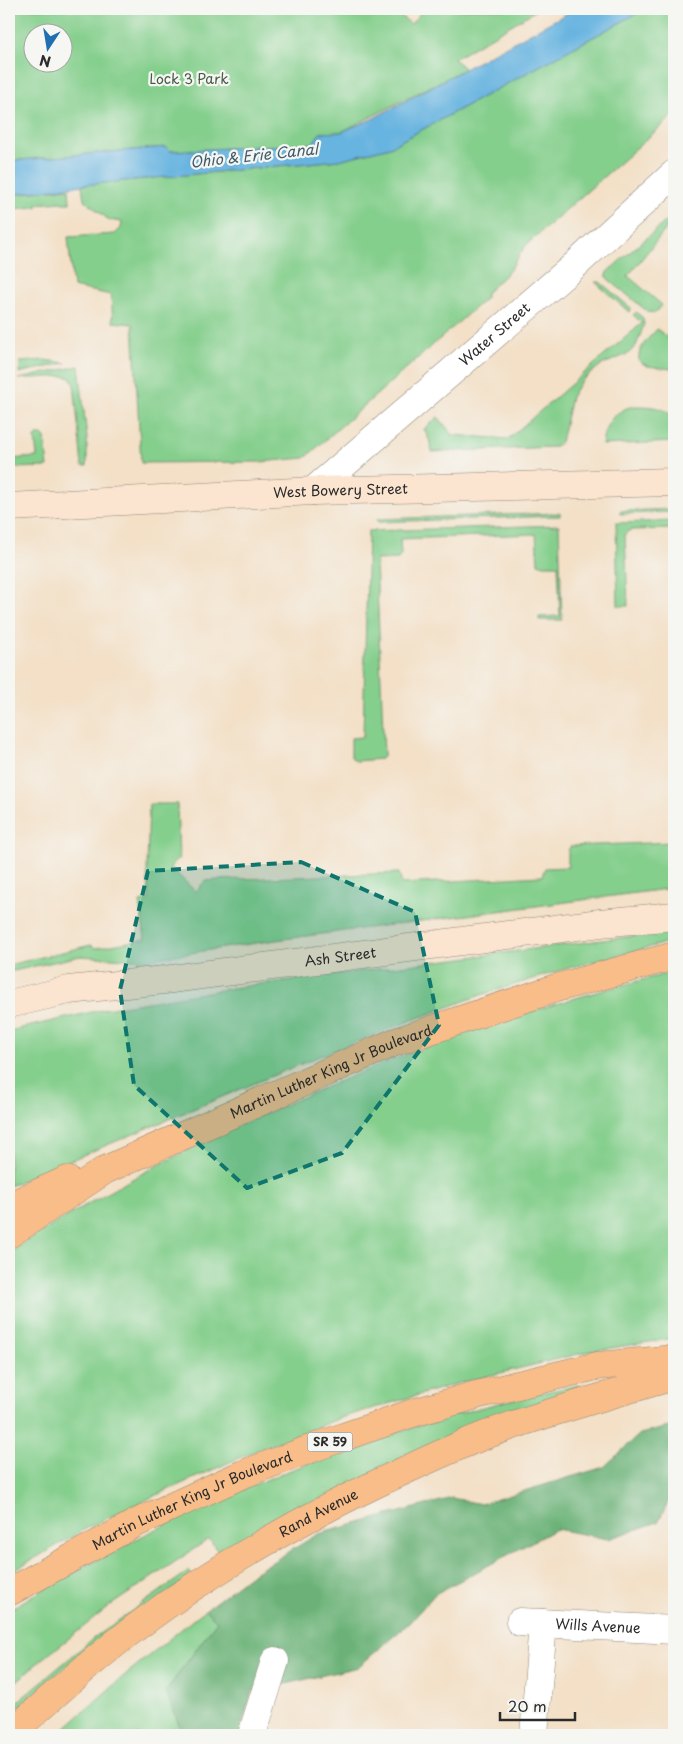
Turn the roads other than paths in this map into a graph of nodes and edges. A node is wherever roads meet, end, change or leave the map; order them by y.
1 (674, 174) edge
2 (674, 482) edge
3 (313, 491) junction
4 (9, 507) edge
5 (674, 916) edge
6 (674, 956) edge
7 (9, 1004) edge
8 (105, 1170) junction
9 (9, 1206) edge
10 (9, 1234) edge
11 (674, 1359) edge
12 (674, 1376) edge
13 (9, 1592) edge
14 (674, 1630) edge
15 (275, 1661) dead end
16 (9, 1735) edge
17 (252, 1735) edge
18 (534, 1735) edge

1 - 3 street, Water Street
2 - 3 street, West Bowery Street
3 - 4 street, West Bowery Street
5 - 7 street, Ash Street
6 - 8 main road, Martin Luther King Jr Boulevard
8 - 9 main road
8 - 10 main road, Martin Luther King Jr Boulevard
11 - 13 main road, Martin Luther King Jr Boulevard / SR 59
12 - 16 main road, Rand Avenue
14 - 18 street, Wills Avenue
15 - 17 street

